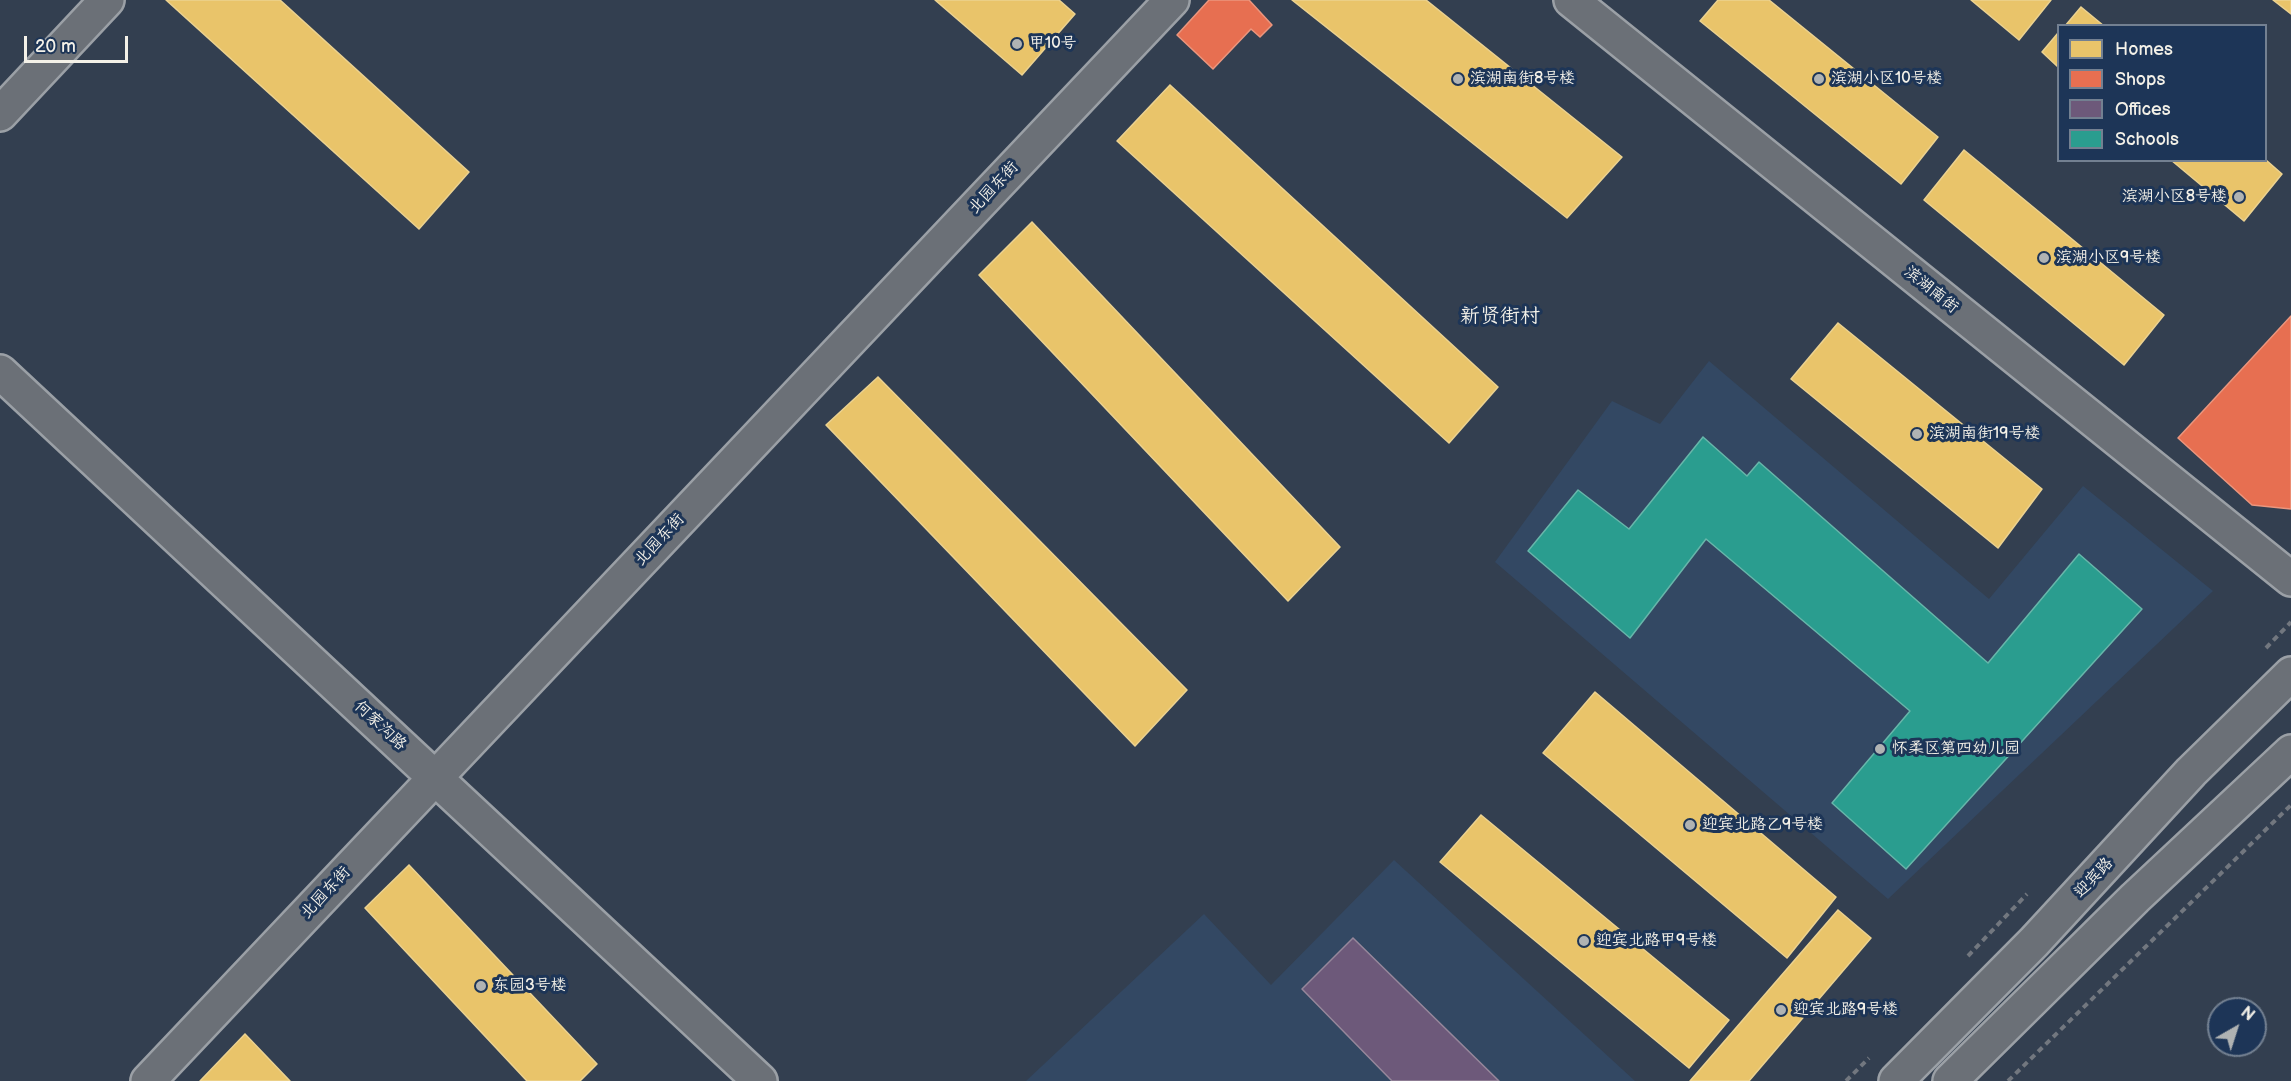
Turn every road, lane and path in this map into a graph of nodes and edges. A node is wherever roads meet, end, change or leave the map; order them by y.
1 (107, 0) edge
2 (1172, 0) edge
3 (1571, 0) edge
4 (0, 114) edge
5 (0, 372) edge
6 (2291, 579) edge
7 (2291, 674) edge
8 (2291, 752) edge
9 (435, 778) junction
10 (2291, 805) edge
11 (148, 1081) edge
12 (760, 1081) edge
13 (1896, 1081) edge
14 (1950, 1081) edge
15 (2008, 1081) edge

1 - 4 street
2 - 9 street, 北园东街
3 - 6 street, 滨湖南街
5 - 9 street, 何家沟路
7 - 13 street, 迎宾路
8 - 14 street
9 - 11 street, 北园东街
9 - 12 street, 何家沟路
10 - 15 path

